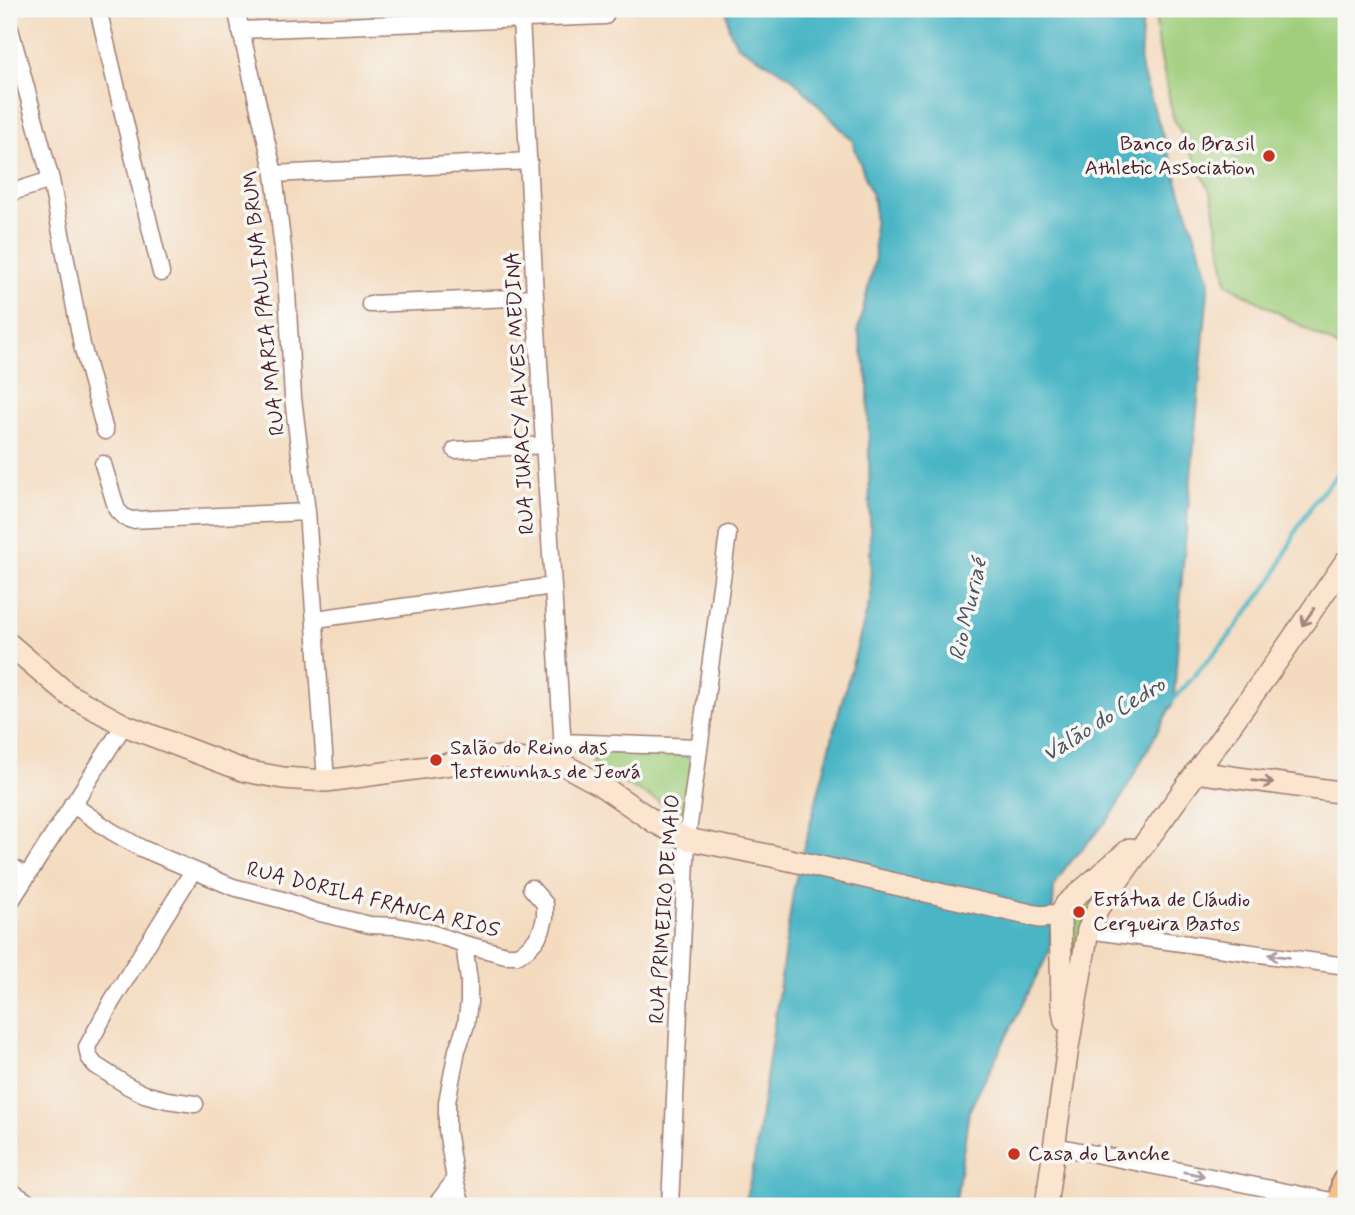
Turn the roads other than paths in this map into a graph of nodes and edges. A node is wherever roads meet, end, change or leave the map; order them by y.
1 (98, 9) edge
2 (236, 9) edge
3 (605, 16) dead end
4 (521, 18) junction
5 (9, 25) edge
6 (240, 30) junction
7 (529, 161) junction
8 (274, 174) junction
9 (51, 180) junction
10 (9, 192) edge
11 (161, 273) dead end
12 (535, 297) junction
13 (370, 304) dead end
14 (105, 431) dead end
15 (545, 445) junction
16 (455, 450) dead end
17 (103, 464) dead end
18 (307, 512) junction
19 (728, 534) dead end
20 (1346, 561) edge
21 (553, 586) junction
22 (316, 619) junction
23 (9, 644) edge
24 (124, 725) junction
25 (561, 742) junction
26 (699, 747) junction
27 (564, 765) junction
28 (1196, 772) junction
29 (326, 781) junction
30 (1346, 793) edge
31 (72, 804) junction
32 (1155, 829) junction
33 (687, 839) junction
34 (9, 866) edge
35 (193, 871) junction
36 (26, 876) junction
37 (531, 888) dead end
38 (9, 904) edge
39 (1050, 916) junction
40 (1088, 930) junction
41 (464, 944) junction
42 (1346, 966) edge
43 (1068, 1047) junction
44 (195, 1104) dead end
45 (1055, 1146) junction
46 (455, 1180) junction
47 (9, 1190) edge
48 (1344, 1199) edge
49 (33, 1206) edge
50 (435, 1206) edge
51 (462, 1206) edge
52 (670, 1206) edge
53 (1046, 1206) edge

1 - 11 street
2 - 6 street, RUA MARIA PAULINA BRUM
3 - 4 street
4 - 6 street
4 - 7 street, RUA JURACY ALVES MEDINA
5 - 9 street
6 - 8 street, RUA MARIA PAULINA BRUM
7 - 8 street
7 - 12 street, RUA JURACY ALVES MEDINA
8 - 18 street, RUA MARIA PAULINA BRUM
9 - 10 street
9 - 14 street
12 - 13 street
12 - 15 street, RUA JURACY ALVES MEDINA
15 - 16 street
15 - 21 street, RUA JURACY ALVES MEDINA
17 - 18 street
18 - 22 street, RUA MARIA PAULINA BRUM
19 - 26 street, RUA PRIMEIRO DE MAIO
20 -> 28 street
21 - 22 street
21 - 25 street, RUA JURACY ALVES MEDINA
22 - 29 street, RUA MARIA PAULINA BRUM
23 - 24 street
24 - 29 street
24 - 31 street
25 - 26 street
25 - 27 street, RUA JURACY ALVES MEDINA
26 - 33 street, RUA PRIMEIRO DE MAIO
27 - 29 street
27 - 33 street
28 -> 30 street
28 - 32 street
31 - 35 street, RUA DORILA FRANCA RIOS
31 - 36 street
32 - 39 street
32 - 40 street
33 - 39 street
33 - 52 street, RUA PRIMEIRO DE MAIO
34 - 36 street
35 - 41 street, RUA DORILA FRANCA RIOS
35 - 44 street
36 - 38 street
37 - 41 street, RUA DORILA FRANCA RIOS
39 - 43 street
42 -> 40 street
40 - 43 street
41 - 46 street
43 - 45 street
45 -> 48 street
45 - 53 street
46 - 50 street
46 - 51 street
47 - 49 street

